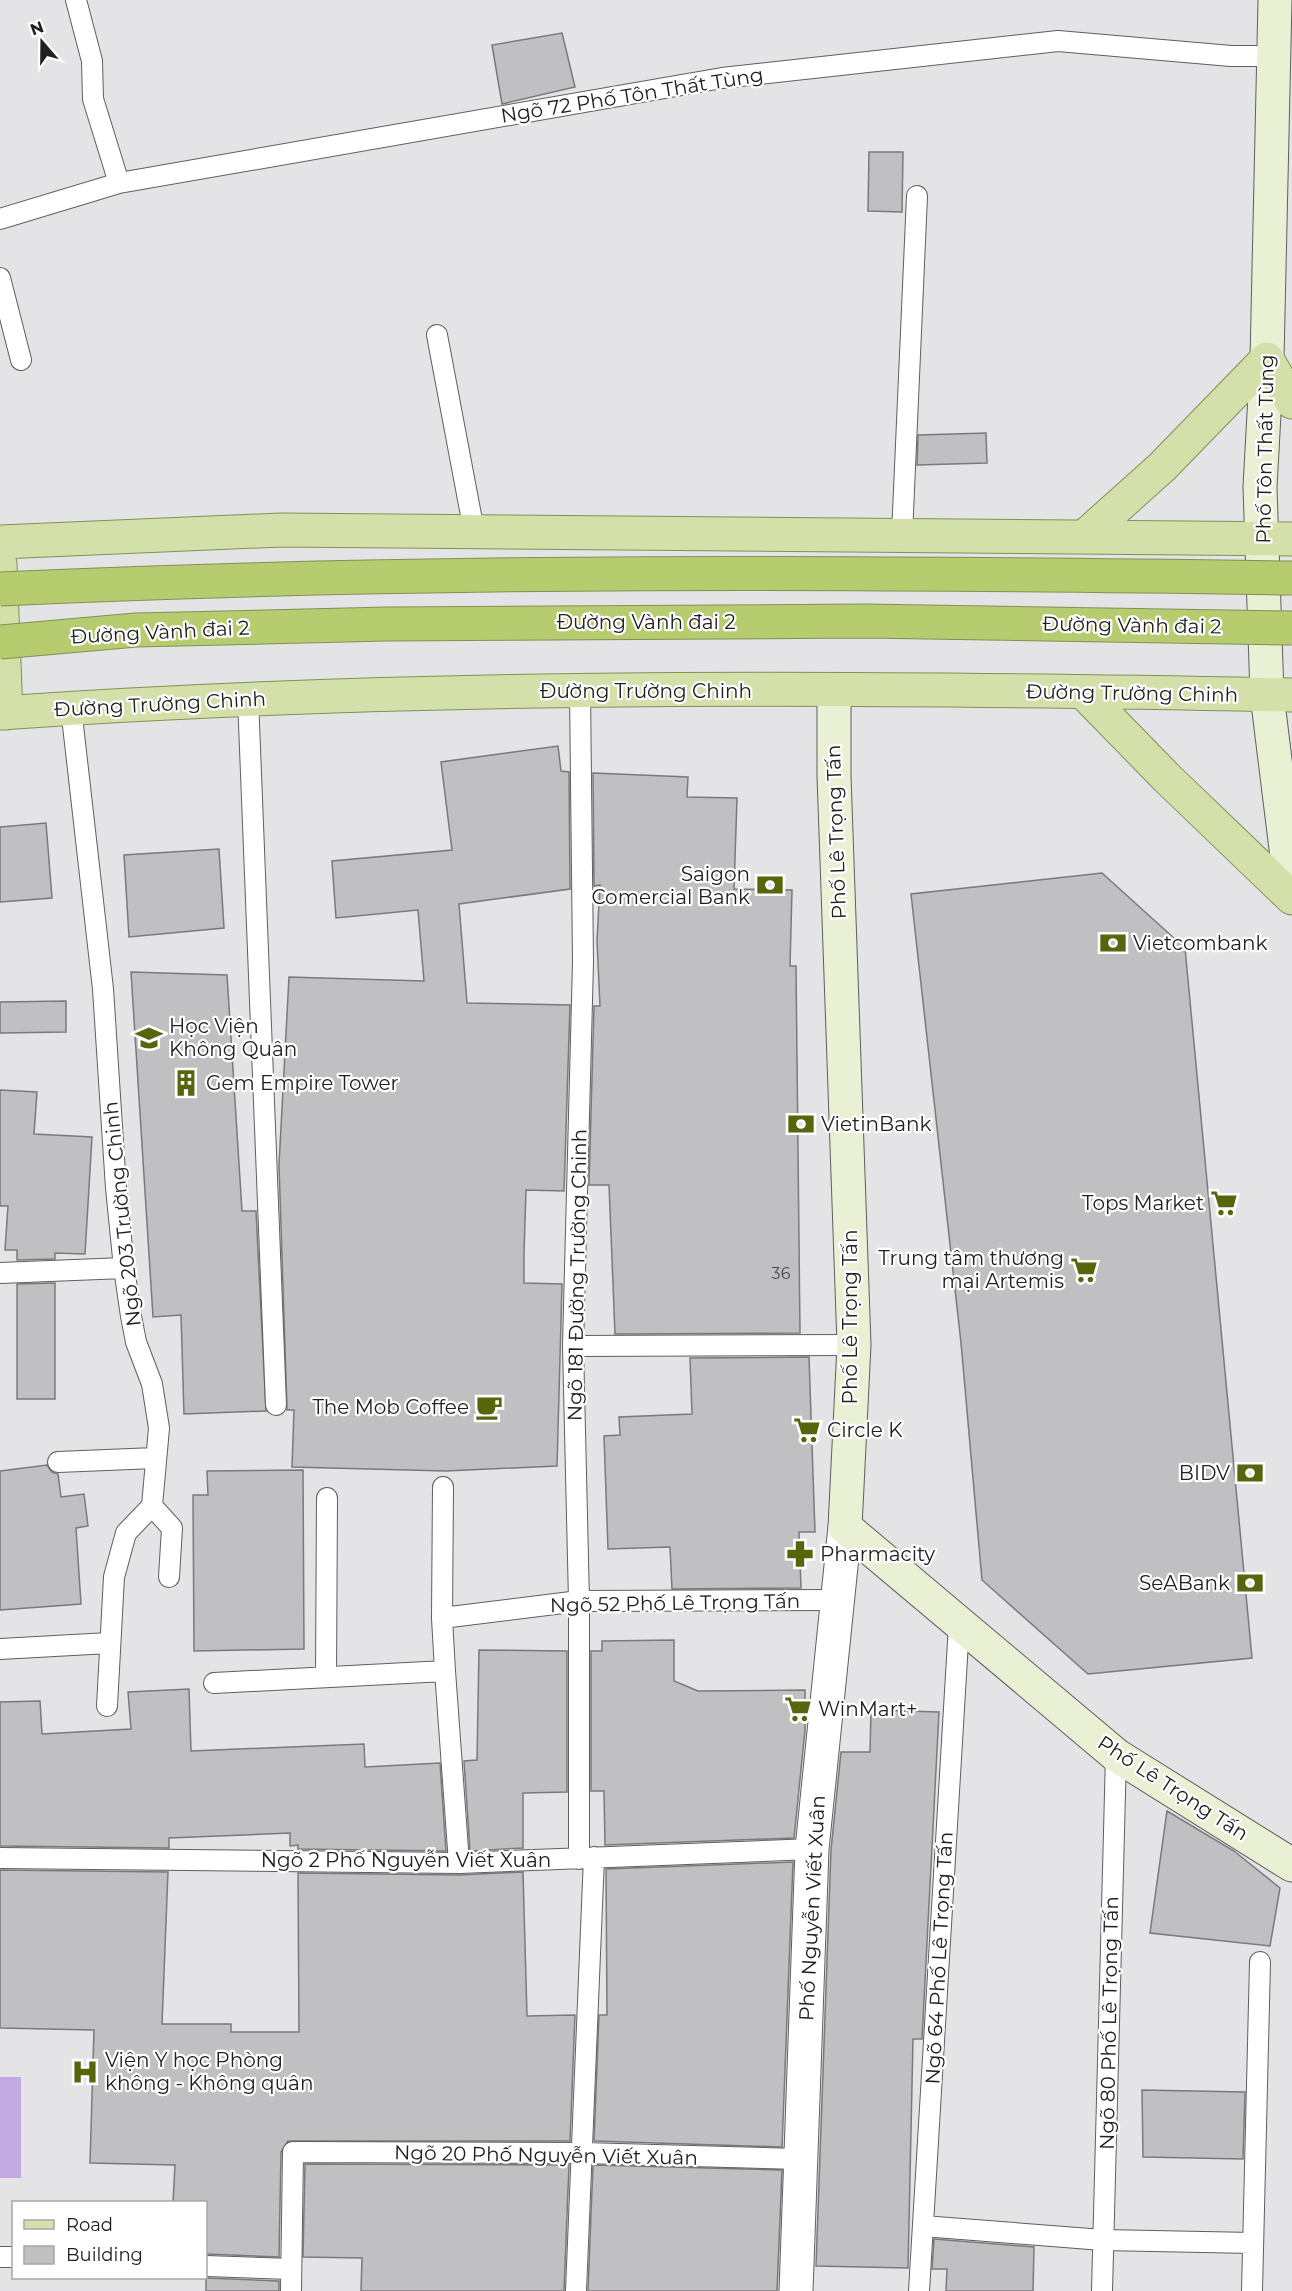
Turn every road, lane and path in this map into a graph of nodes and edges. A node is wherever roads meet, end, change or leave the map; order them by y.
1 (76, 0) edge
2 (1275, 0) edge
3 (1273, 56) junction
4 (119, 183) junction
5 (917, 196) dead end
6 (0, 219) edge
7 (0, 278) edge
8 (437, 335) dead end
9 (1267, 359) junction
10 (21, 360) dead end
11 (1292, 402) edge
12 (474, 531) junction
13 (902, 535) junction
14 (1085, 536) junction
15 (1277, 539) edge
16 (0, 542) edge
17 (0, 564) edge
18 (1292, 578) edge
19 (0, 589) edge
20 (1292, 628) edge
21 (0, 642) edge
22 (580, 690) junction
23 (834, 690) junction
24 (1085, 694) junction
25 (1280, 695) edge
26 (248, 698) junction
27 (71, 708) junction
28 (3, 713) edge
29 (1292, 898) edge
30 (124, 1268) junction
31 (0, 1273) edge
32 (854, 1345) junction
33 (573, 1346) junction
34 (276, 1406) dead end
35 (155, 1458) junction
36 (58, 1462) dead end
37 (443, 1487) dead end
38 (327, 1498) dead end
39 (152, 1506) junction
40 (845, 1527) junction
41 (169, 1577) dead end
42 (836, 1600) junction
43 (579, 1601) junction
44 (442, 1618) junction
45 (959, 1624) junction
46 (108, 1643) junction
47 (0, 1649) edge
48 (445, 1671) junction
49 (326, 1677) junction
50 (214, 1683) dead end
51 (107, 1706) dead end
52 (1116, 1755) junction
53 (812, 1849) junction
54 (0, 1857) edge
55 (587, 1858) junction
56 (459, 1863) junction
57 (1292, 1865) edge
58 (1260, 1962) dead end
59 (583, 2153) junction
60 (800, 2159) junction
61 (923, 2226) junction
62 (1103, 2240) junction
63 (1253, 2243) junction
64 (207, 2266) edge
65 (291, 2269) junction
66 (291, 2291) edge
67 (576, 2291) edge
68 (796, 2291) edge
69 (919, 2291) edge
70 (1102, 2291) edge
71 (1252, 2291) edge

1 - 4 lane
2 - 3 main road, Phố Tôn Thất Tùng
3 - 4 lane, Ngõ 72 Phố Tôn Thất Tùng
3 - 9 main road, Phố Tôn Thất Tùng
4 - 6 lane, Ngõ 72 Phố Tôn Thất Tùng
5 - 13 lane
7 - 10 lane
8 - 12 lane
9 - 11 main road
9 - 14 main road
9 - 15 main road, Phố Tôn Thất Tùng
12 - 13 main road
12 - 16 main road
13 - 14 main road
14 - 15 main road
15 - 25 main road, Phố Tôn Thất Tùng
17 - 28 main road
18 - 19 highway, bridge
20 - 21 highway, Đường Vành đai 2, bridge
22 - 23 main road, Đường Trường Chinh
22 - 26 main road, Đường Trường Chinh
22 - 33 lane, Ngõ 181 Đường Trường Chinh
23 - 24 main road, Đường Trường Chinh
23 - 32 main road, Phố Lê Trọng Tấn
24 - 25 main road, Đường Trường Chinh
24 - 29 main road
25 - 29 main road, Phố Tôn Thất Tùng
26 - 27 main road, Đường Trường Chinh
26 - 34 lane
27 - 28 main road, Đường Trường Chinh
27 - 30 lane, Ngõ 203 Trường Chinh
30 - 31 lane
30 - 35 lane, Ngõ 203 Trường Chinh
32 - 33 lane
32 - 40 main road, Phố Lê Trọng Tấn
33 - 43 lane, Ngõ 181 Đường Trường Chinh
35 - 36 lane
35 - 39 lane, Ngõ 203 Trường Chinh
37 - 44 lane
38 - 49 lane
39 - 41 lane
39 - 46 lane
40 - 42 street, Phố Nguyễn Viết Xuân
40 - 45 main road, Phố Lê Trọng Tấn
42 - 43 lane, Ngõ 52 Phố Lê Trọng Tấn
42 - 53 street, Phố Nguyễn Viết Xuân
43 - 44 lane, Ngõ 52 Phố Lê Trọng Tấn
43 - 55 lane, Ngõ 181 Đường Trường Chinh
44 - 48 lane
45 - 52 main road, Phố Lê Trọng Tấn
45 - 61 lane, Ngõ 64 Phố Lê Trọng Tấn
46 - 47 lane
46 - 51 lane
48 - 49 lane
48 - 56 lane
49 - 50 lane
52 - 57 main road, Phố Lê Trọng Tấn
52 - 62 lane, Ngõ 80 Phố Lê Trọng Tấn
53 - 55 lane, Ngõ 2 Phố Nguyễn Viết Xuân
53 - 60 street, Phố Nguyễn Viết Xuân
54 - 56 lane, Ngõ 2 Phố Nguyễn Viết Xuân
55 - 56 lane, Ngõ 2 Phố Nguyễn Viết Xuân
55 - 59 lane, Ngõ 181 Đường Trường Chinh
58 - 63 lane
59 - 60 lane, Ngõ 20 Phố Nguyễn Viết Xuân
59 - 65 lane, Ngõ 20 Phố Nguyễn Viết Xuân
59 - 67 lane, Ngõ 181 Đường Trường Chinh
60 - 68 street, Phố Nguyễn Viết Xuân
61 - 62 lane
61 - 69 lane, Ngõ 64 Phố Lê Trọng Tấn
62 - 63 lane
62 - 70 lane, Ngõ 80 Phố Lê Trọng Tấn
63 - 71 lane
64 - 65 lane
65 - 66 lane

